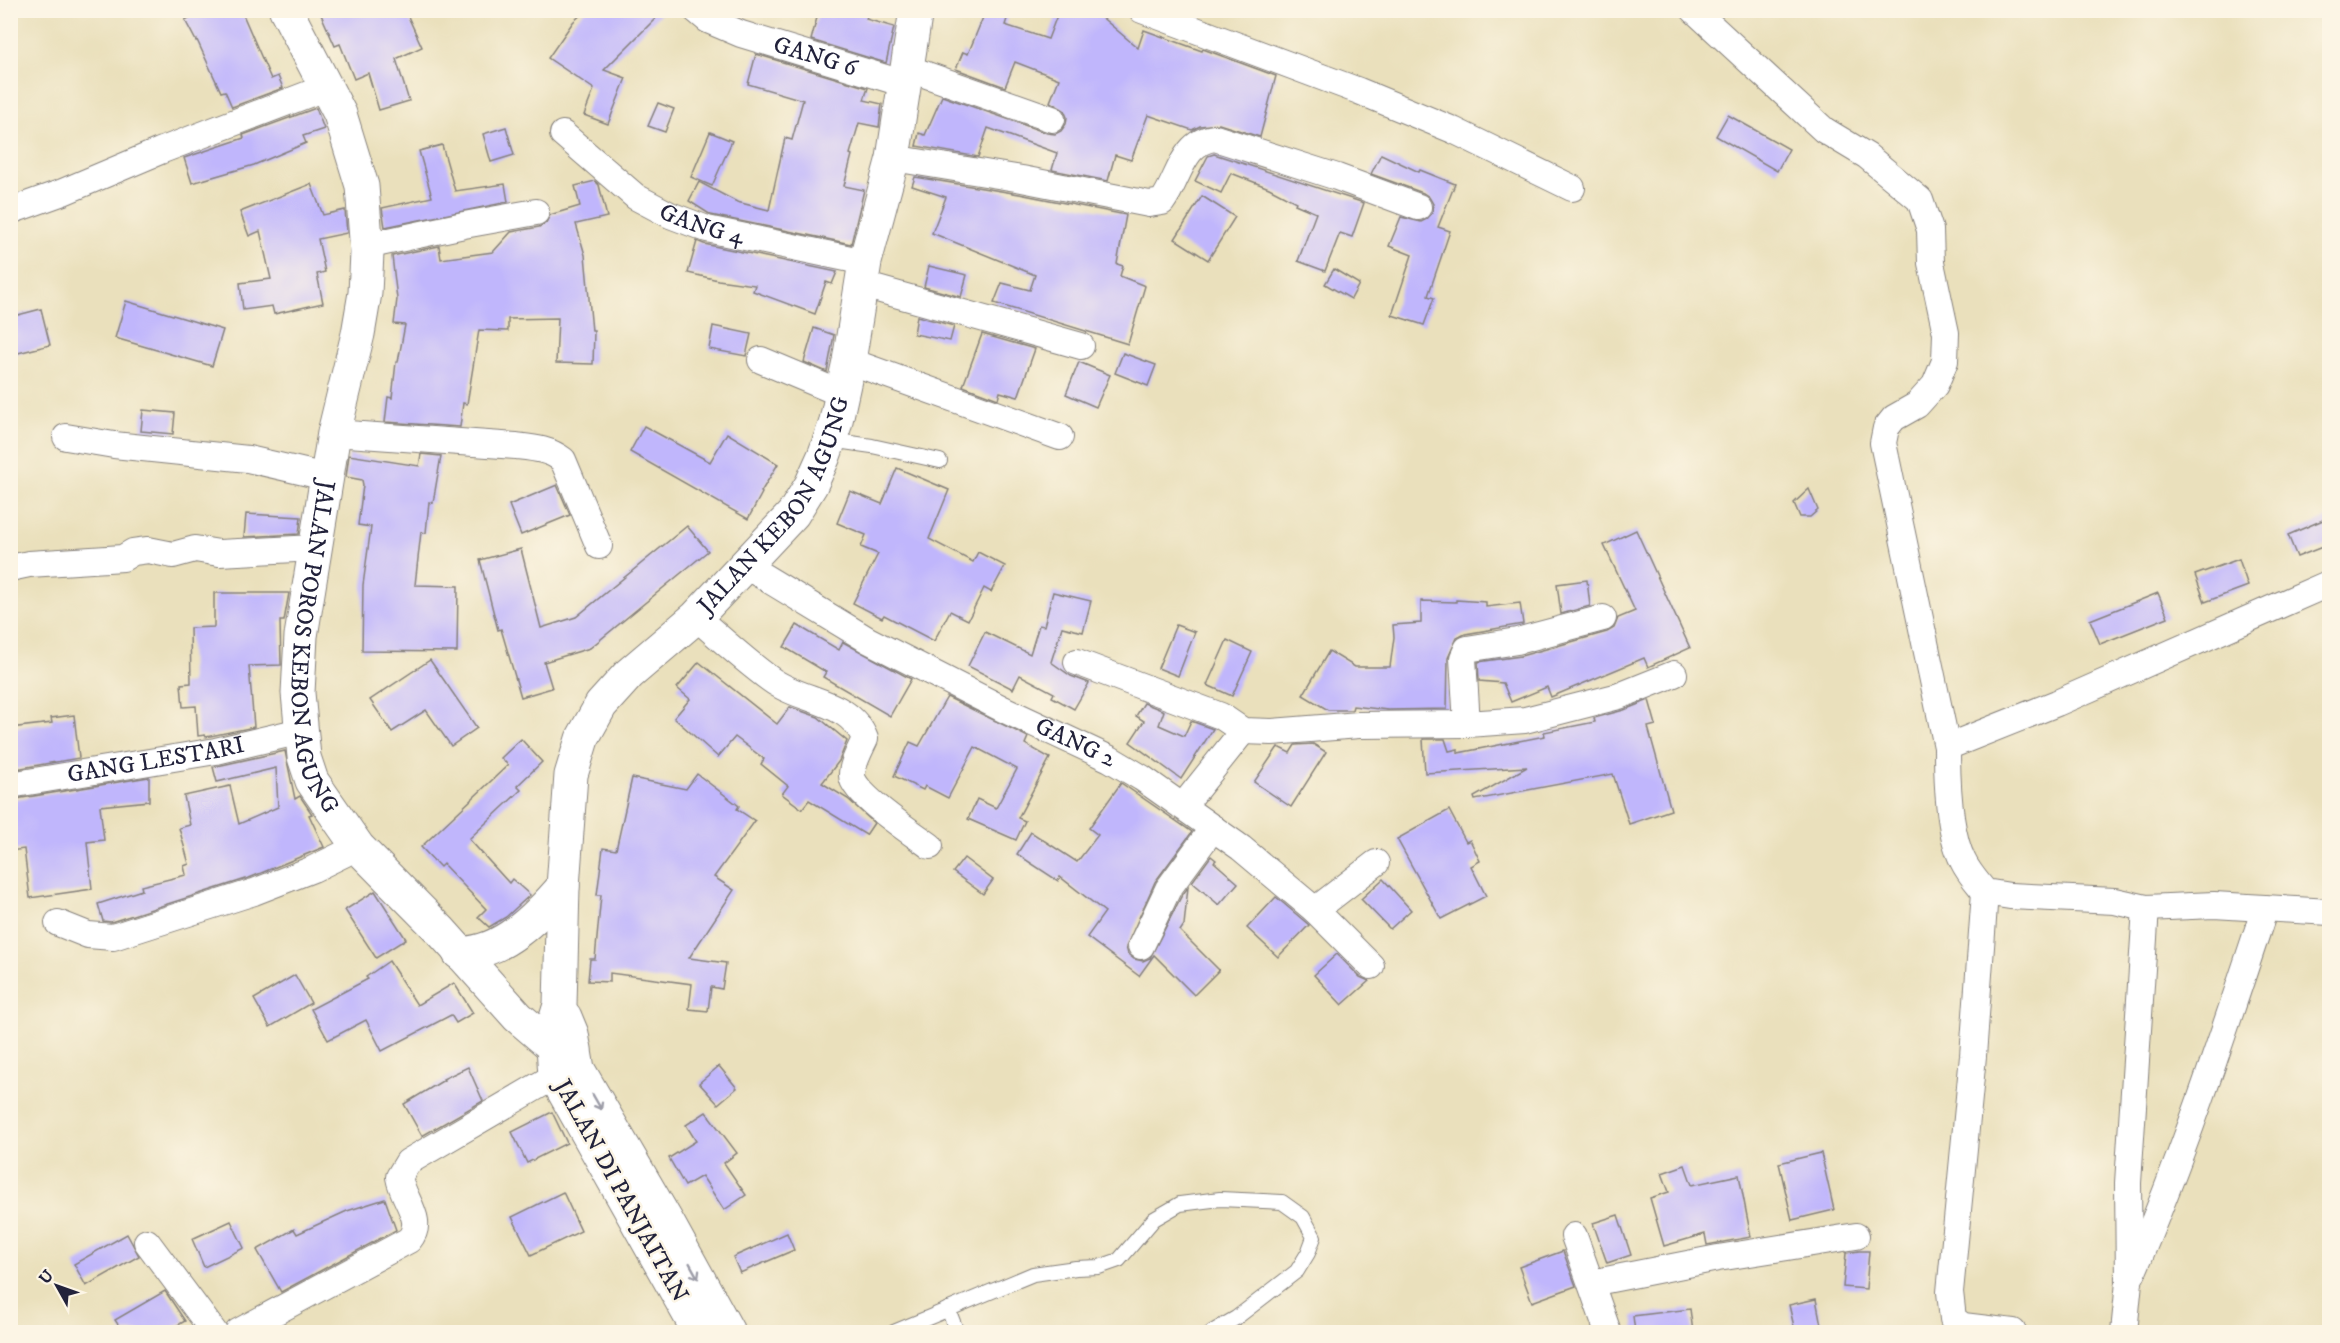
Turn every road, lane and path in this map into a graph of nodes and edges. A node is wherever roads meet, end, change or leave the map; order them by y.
1 (286, 10) edge
2 (696, 10) edge
3 (916, 10) edge
4 (1142, 10) edge
5 (1694, 10) edge
6 (906, 76) junction
7 (327, 87) junction
8 (1052, 118) dead end
9 (563, 134) dead end
10 (893, 158) junction
11 (1572, 188) dead end
12 (1418, 207) dead end
13 (10, 211) edge
14 (536, 212) dead end
15 (366, 246) junction
16 (864, 274) junction
17 (1082, 346) dead end
18 (761, 360) dead end
19 (849, 361) junction
20 (842, 394) junction
21 (334, 433) junction
22 (66, 436) dead end
23 (1060, 437) dead end
24 (830, 440) junction
25 (940, 461) dead end
26 (326, 477) junction
27 (599, 546) dead end
28 (315, 548) junction
29 (746, 566) junction
30 (10, 568) edge
31 (2330, 583) edge
32 (696, 617) junction
33 (1603, 618) dead end
34 (1077, 662) dead end
35 (1674, 674) dead end
36 (1467, 724) junction
37 (302, 731) junction
38 (1243, 731) junction
39 (1947, 747) junction
40 (10, 785) edge
41 (1183, 806) junction
42 (1213, 828) junction
43 (930, 846) dead end
44 (358, 847) junction
45 (1376, 863) dead end
46 (563, 887) junction
47 (1984, 892) junction
48 (2146, 908) junction
49 (2265, 908) junction
50 (1316, 910) junction
51 (2330, 912) edge
52 (58, 923) dead end
53 (1141, 946) dead end
54 (459, 953) junction
55 (1371, 966) dead end
56 (565, 1060) junction
57 (1574, 1236) dead end
58 (1856, 1236) dead end
59 (147, 1242) dead end
60 (2129, 1282) junction
61 (1592, 1283) junction
62 (948, 1309) junction
63 (214, 1332) edge
64 (237, 1332) edge
65 (699, 1332) edge
66 (728, 1332) edge
67 (897, 1332) edge
68 (957, 1332) edge
69 (1212, 1332) edge
70 (1608, 1332) edge
71 (2013, 1332) edge
72 (2124, 1332) edge

1 - 7 main road, JALAN POROS KEBON AGUNG
2 - 6 street, GANG 6
3 - 6 main road, JALAN KEBON AGUNG
4 - 11 street
5 - 39 street
6 - 8 street, GANG 6
6 - 10 main road, JALAN KEBON AGUNG
7 - 13 street
7 - 15 main road, JALAN POROS KEBON AGUNG
9 - 16 street, GANG 4
10 - 12 street
10 - 16 main road, JALAN KEBON AGUNG
14 - 15 street
15 - 21 main road, JALAN POROS KEBON AGUNG
16 - 17 street, GANG 4
16 - 19 main road, JALAN KEBON AGUNG
18 - 20 street
19 - 20 main road, JALAN KEBON AGUNG
19 - 23 street
20 - 24 main road, JALAN KEBON AGUNG
21 - 26 main road, JALAN POROS KEBON AGUNG
21 - 27 street
22 - 26 street
24 - 25 lane
24 - 29 main road, JALAN KEBON AGUNG
26 - 28 main road, JALAN POROS KEBON AGUNG
28 - 30 street
28 - 37 main road, JALAN POROS KEBON AGUNG
29 - 32 main road, JALAN KEBON AGUNG
29 - 41 street, GANG 2
31 - 39 street
32 - 43 street
32 - 46 main road, JALAN KEBON AGUNG
33 - 36 street
34 - 38 street
35 - 36 street
36 - 38 street
37 - 40 street, GANG LESTARI
37 - 44 main road, JALAN POROS KEBON AGUNG
38 - 41 street
39 - 47 street
41 - 42 street, GANG 2
42 - 50 street, GANG 2
42 - 53 street
44 - 52 street
44 - 54 main road, JALAN POROS KEBON AGUNG
45 - 50 street
46 - 54 main road
46 - 56 main road, JALAN KEBON AGUNG
47 - 48 street
47 - 71 street
48 - 49 street
48 - 60 street
49 - 51 street
49 - 60 street
50 - 55 street, GANG 2
54 - 56 main road, JALAN POROS KEBON AGUNG
56 - 64 street
56 - 65 main road, JALAN DI PANJAITAN
56 -> 66 main road
57 - 61 street
58 - 61 street
59 - 63 street
60 - 72 street
61 - 70 street
62 - 67 lane
62 - 68 lane
62 - 69 lane

